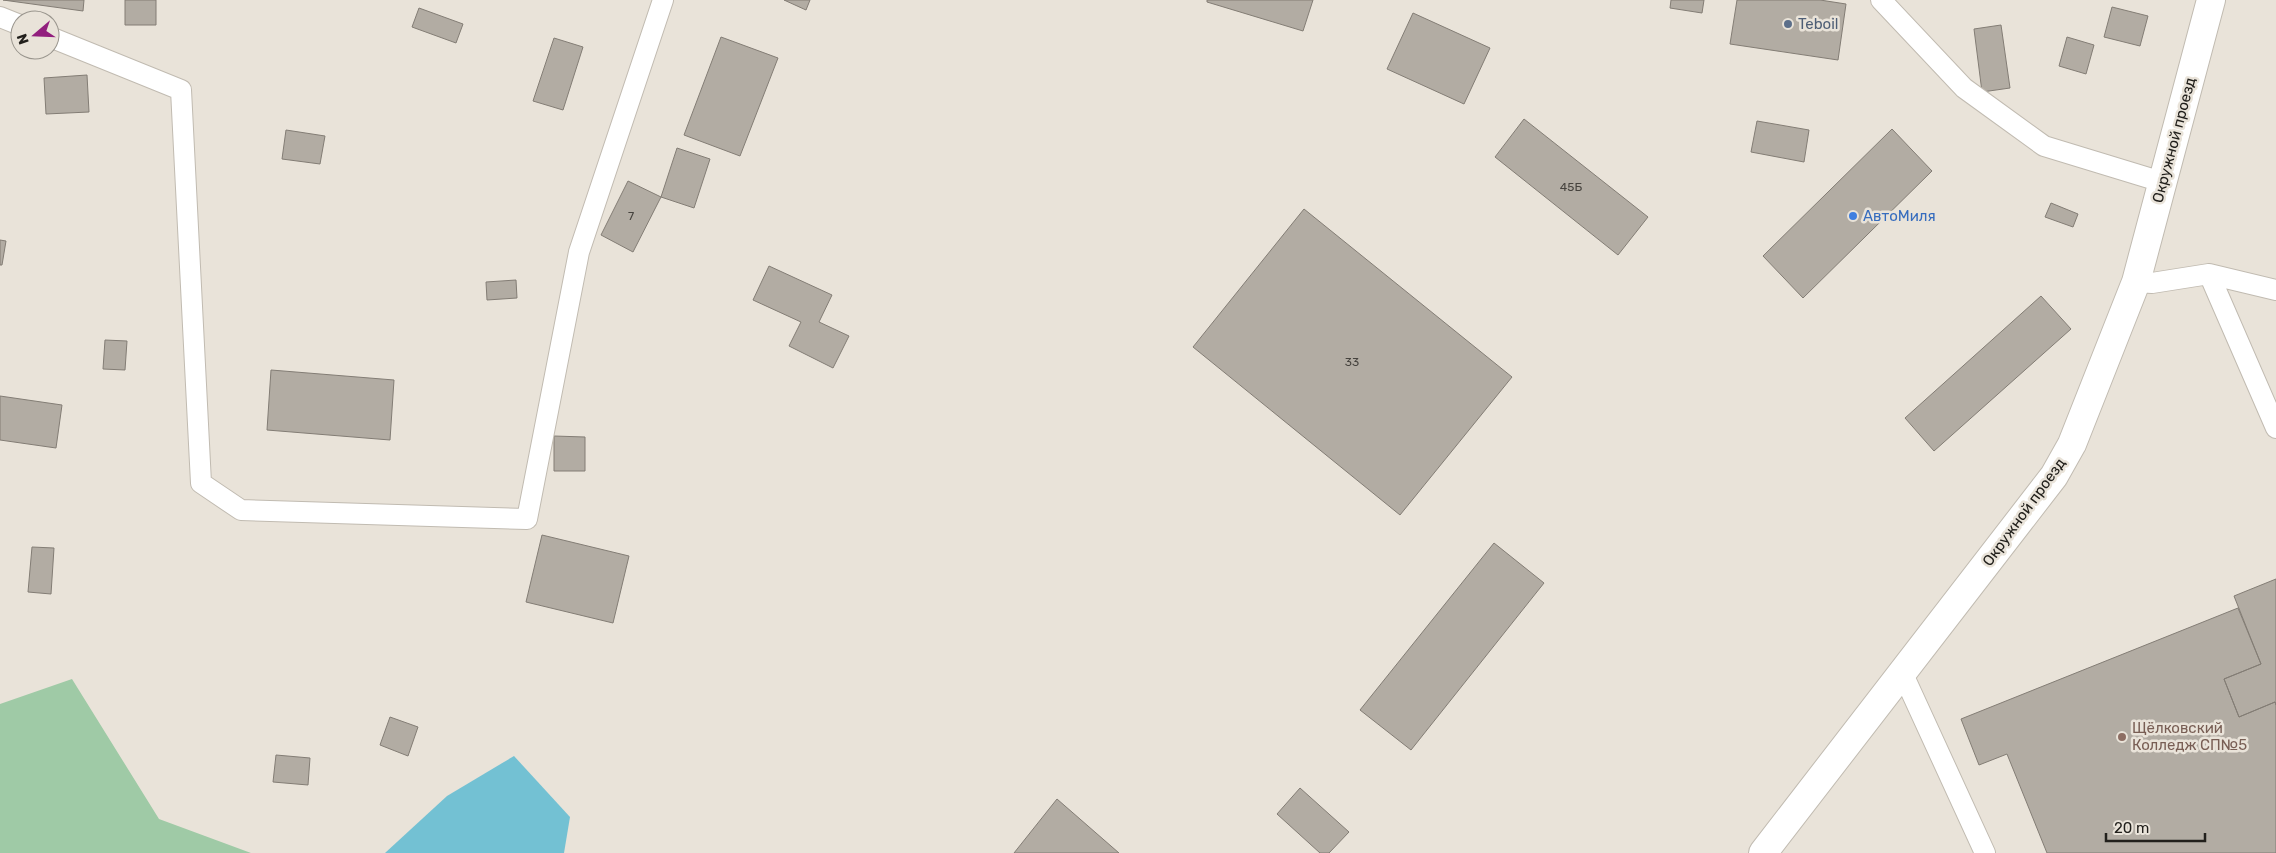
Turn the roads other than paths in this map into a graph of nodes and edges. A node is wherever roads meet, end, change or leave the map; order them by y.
1 (663, 0) edge
2 (1881, 0) edge
3 (2211, 0) edge
4 (60, 41) edge
5 (2162, 182) junction
6 (2209, 274) junction
7 (2136, 282) junction
8 (2276, 290) edge
9 (2276, 428) edge
10 (1902, 672) junction
11 (1762, 853) edge
12 (1985, 853) edge

1 - 4 lane
2 - 5 lane
3 - 5 street, Окружной проезд
5 - 7 street, Окружной проезд
6 - 7 lane
6 - 8 lane
6 - 9 lane
7 - 10 street, Окружной проезд
10 - 11 street, Окружной проезд
10 - 12 lane

